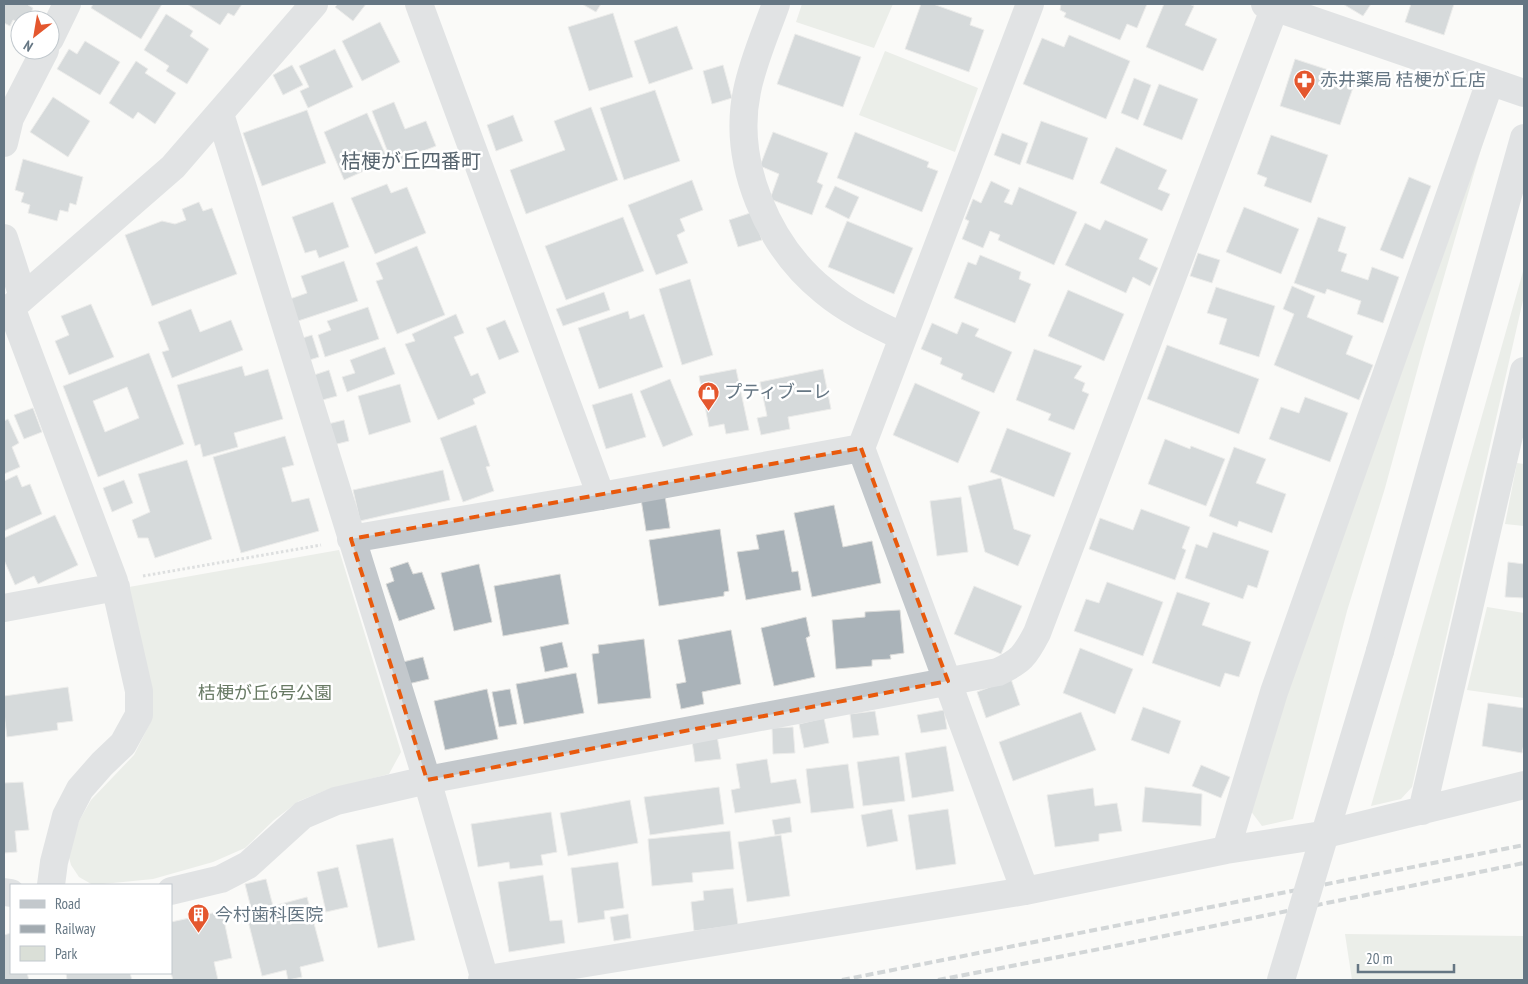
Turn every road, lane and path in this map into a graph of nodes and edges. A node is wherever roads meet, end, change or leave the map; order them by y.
1 (67, 4) edge
2 (314, 4) edge
3 (420, 4) edge
4 (776, 4) edge
5 (1030, 4) edge
6 (1272, 5) edge
7 (60, 18) edge
8 (40, 60) edge
9 (1490, 82) junction
10 (1524, 94) edge
11 (220, 114) junction
12 (1524, 138) edge
13 (4, 143) edge
14 (4, 238) edge
15 (13, 306) edge
16 (903, 338) junction
17 (1524, 370) edge
18 (861, 448) junction
19 (601, 496) junction
20 (351, 539) junction
21 (314, 546) dead end
22 (148, 575) dead end
23 (116, 587) junction
24 (4, 608) edge
25 (948, 681) junction
26 (427, 780) junction
27 (1524, 785) edge
28 (1422, 811) junction
29 (1226, 850) junction
30 (52, 884) edge
31 (1025, 891) junction
32 (172, 892) edge
33 (484, 980) edge
34 (1281, 980) edge

1 - 7 street
2 - 11 street
3 - 19 street
4 - 16 street
5 - 16 street
6 - 9 street
6 - 25 street
8 - 13 street
9 - 10 street
9 - 29 street
11 - 15 street
11 - 20 street
12 - 34 street, bridge
14 - 15 street
15 - 23 street
16 - 18 street
17 - 28 street
18 - 19 street
18 - 25 street
19 - 20 street
20 - 26 street
21 - 22 path
23 - 24 street
23 - 30 street
25 - 26 street
25 - 31 street
26 - 32 street
26 - 33 street
27 - 28 street
28 - 29 street
29 - 31 street
31 - 33 street

